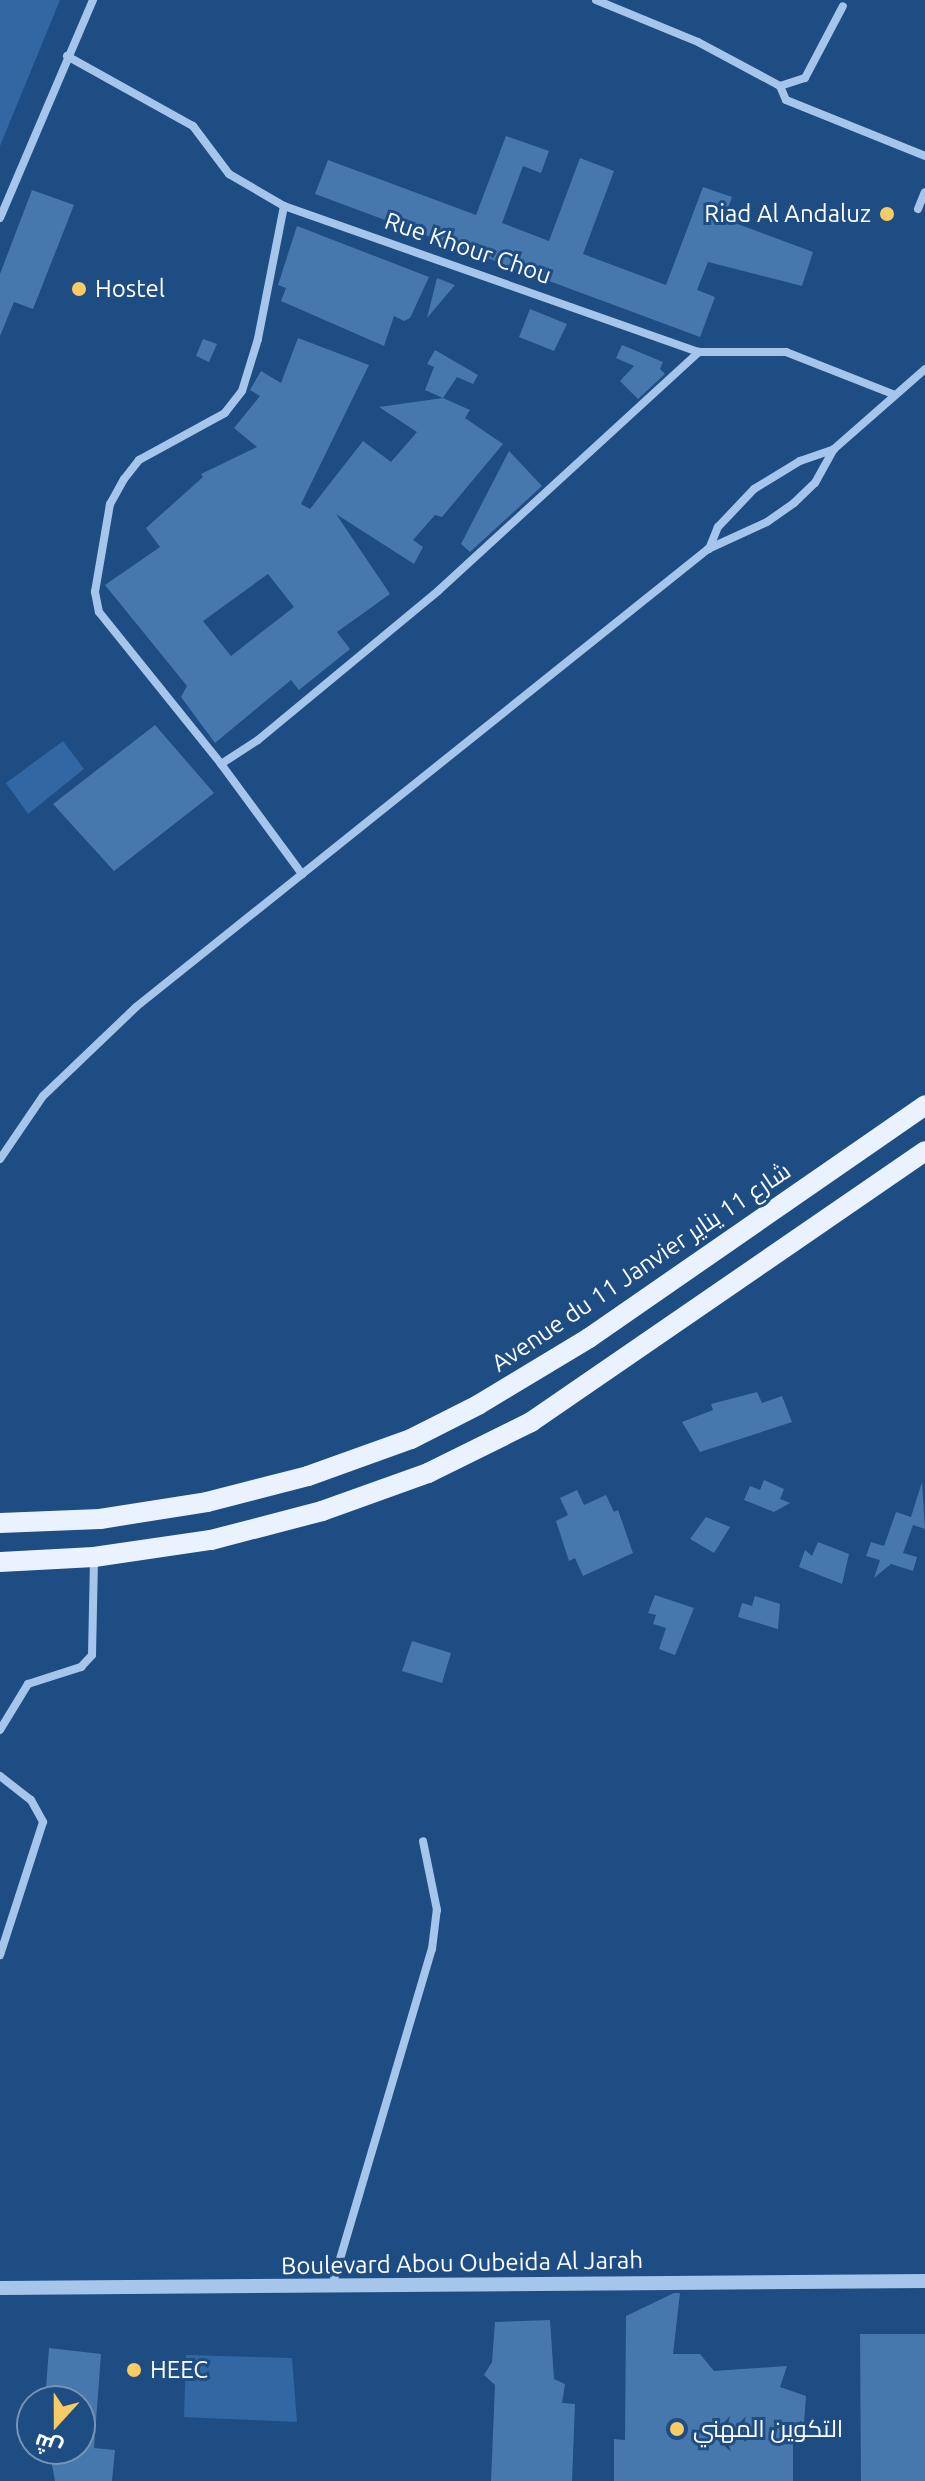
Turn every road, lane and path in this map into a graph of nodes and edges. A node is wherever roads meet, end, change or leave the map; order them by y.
1 (93, 0) edge
2 (596, 0) edge
3 (843, 6) dead end
4 (67, 56) junction
5 (780, 86) junction
6 (925, 156) edge
7 (925, 192) edge
8 (284, 206) junction
9 (918, 209) dead end
10 (0, 218) edge
11 (699, 352) junction
12 (925, 369) edge
13 (895, 395) junction
14 (834, 449) junction
15 (708, 549) junction
16 (221, 764) junction
17 (302, 874) junction
18 (925, 1105) edge
19 (925, 1151) edge
20 (0, 1159) edge
21 (0, 1523) edge
22 (94, 1557) junction
23 (0, 1562) edge
24 (0, 1730) edge
25 (0, 1776) edge
26 (423, 1841) dead end
27 (0, 1955) edge
28 (925, 2281) edge
29 (332, 2286) junction
30 (0, 2288) edge

1 - 4 street
2 - 5 street
3 - 5 street
4 - 8 street, Rue Khour Chou
4 - 10 street
5 - 6 street
7 - 9 street
8 - 11 street, Rue Khour Chou
8 - 16 street
11 - 13 street, Rue Khour Chou
11 - 16 street
12 - 13 street
13 - 14 street
14 - 15 street
14 - 15 street
15 - 17 street
16 - 17 street
17 - 20 street
18 - 21 main road, Avenue du 11 Janvier شارع 11 يناير
19 - 22 main road
22 - 23 main road
22 - 24 street
25 - 27 street
26 - 29 street
28 - 29 street, Boulevard Abou Oubeida Al Jarah
29 - 30 street, Boulevard Abou Oubeida Al Jarah

